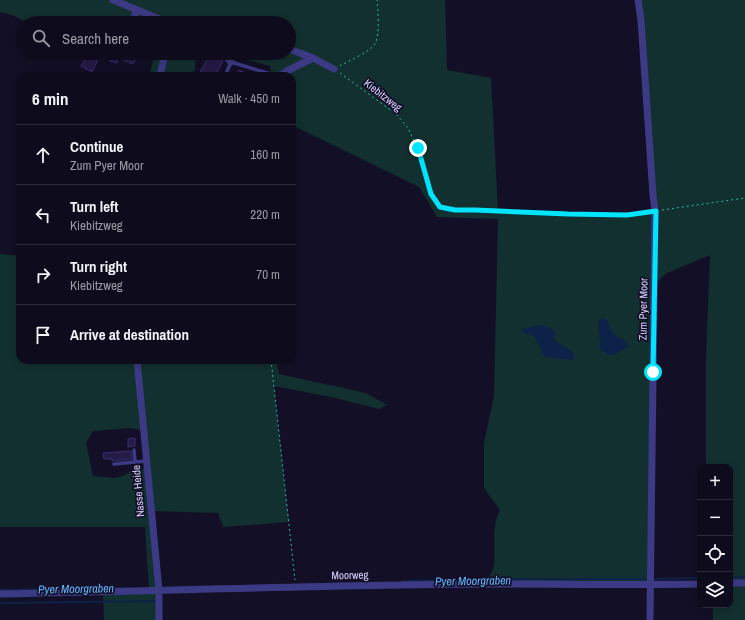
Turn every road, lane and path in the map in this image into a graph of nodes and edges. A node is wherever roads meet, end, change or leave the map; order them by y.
1 (113, 0) edge
2 (377, 0) edge
3 (638, 0) edge
4 (137, 11) junction
5 (134, 16) edge
6 (150, 16) edge
7 (296, 52) edge
8 (312, 58) junction
9 (163, 60) edge
10 (230, 62) joint
11 (334, 69) junction
12 (161, 72) edge
13 (226, 72) edge
14 (261, 72) edge
15 (285, 72) edge
16 (745, 198) edge
17 (656, 211) junction
18 (137, 364) edge
19 (271, 364) edge
20 (134, 450) dead end
21 (146, 461) junction
22 (135, 462) junction
23 (114, 464) dead end
24 (733, 583) edge
25 (745, 583) edge
26 (697, 584) edge
27 (650, 585) junction
28 (296, 587) junction
29 (159, 590) junction
30 (0, 594) edge
31 (158, 620) edge
32 (650, 620) edge

1 - 4 street
2 - 11 path
3 - 17 street, Zum Pyer Moor
4 - 5 street
4 - 6 street
7 - 8 street
8 - 11 street
8 - 15 street
9 - 12 street
10 - 13 lane
10 - 14 lane
11 - 17 path, Kiebitzweg
16 - 17 path
17 - 27 street, Zum Pyer Moor
18 - 21 street, Nasse Heide
19 - 28 path
20 - 22 lane
21 - 22 lane
21 - 29 street, Nasse Heide
22 - 23 lane
24 - 25 street
26 - 27 street, Moorweg
27 - 28 street, Moorweg
27 - 32 street, Zum Pyer Moor
28 - 29 street, Moorweg
29 - 30 street, Moorweg
29 - 31 street, Nasse Heide

